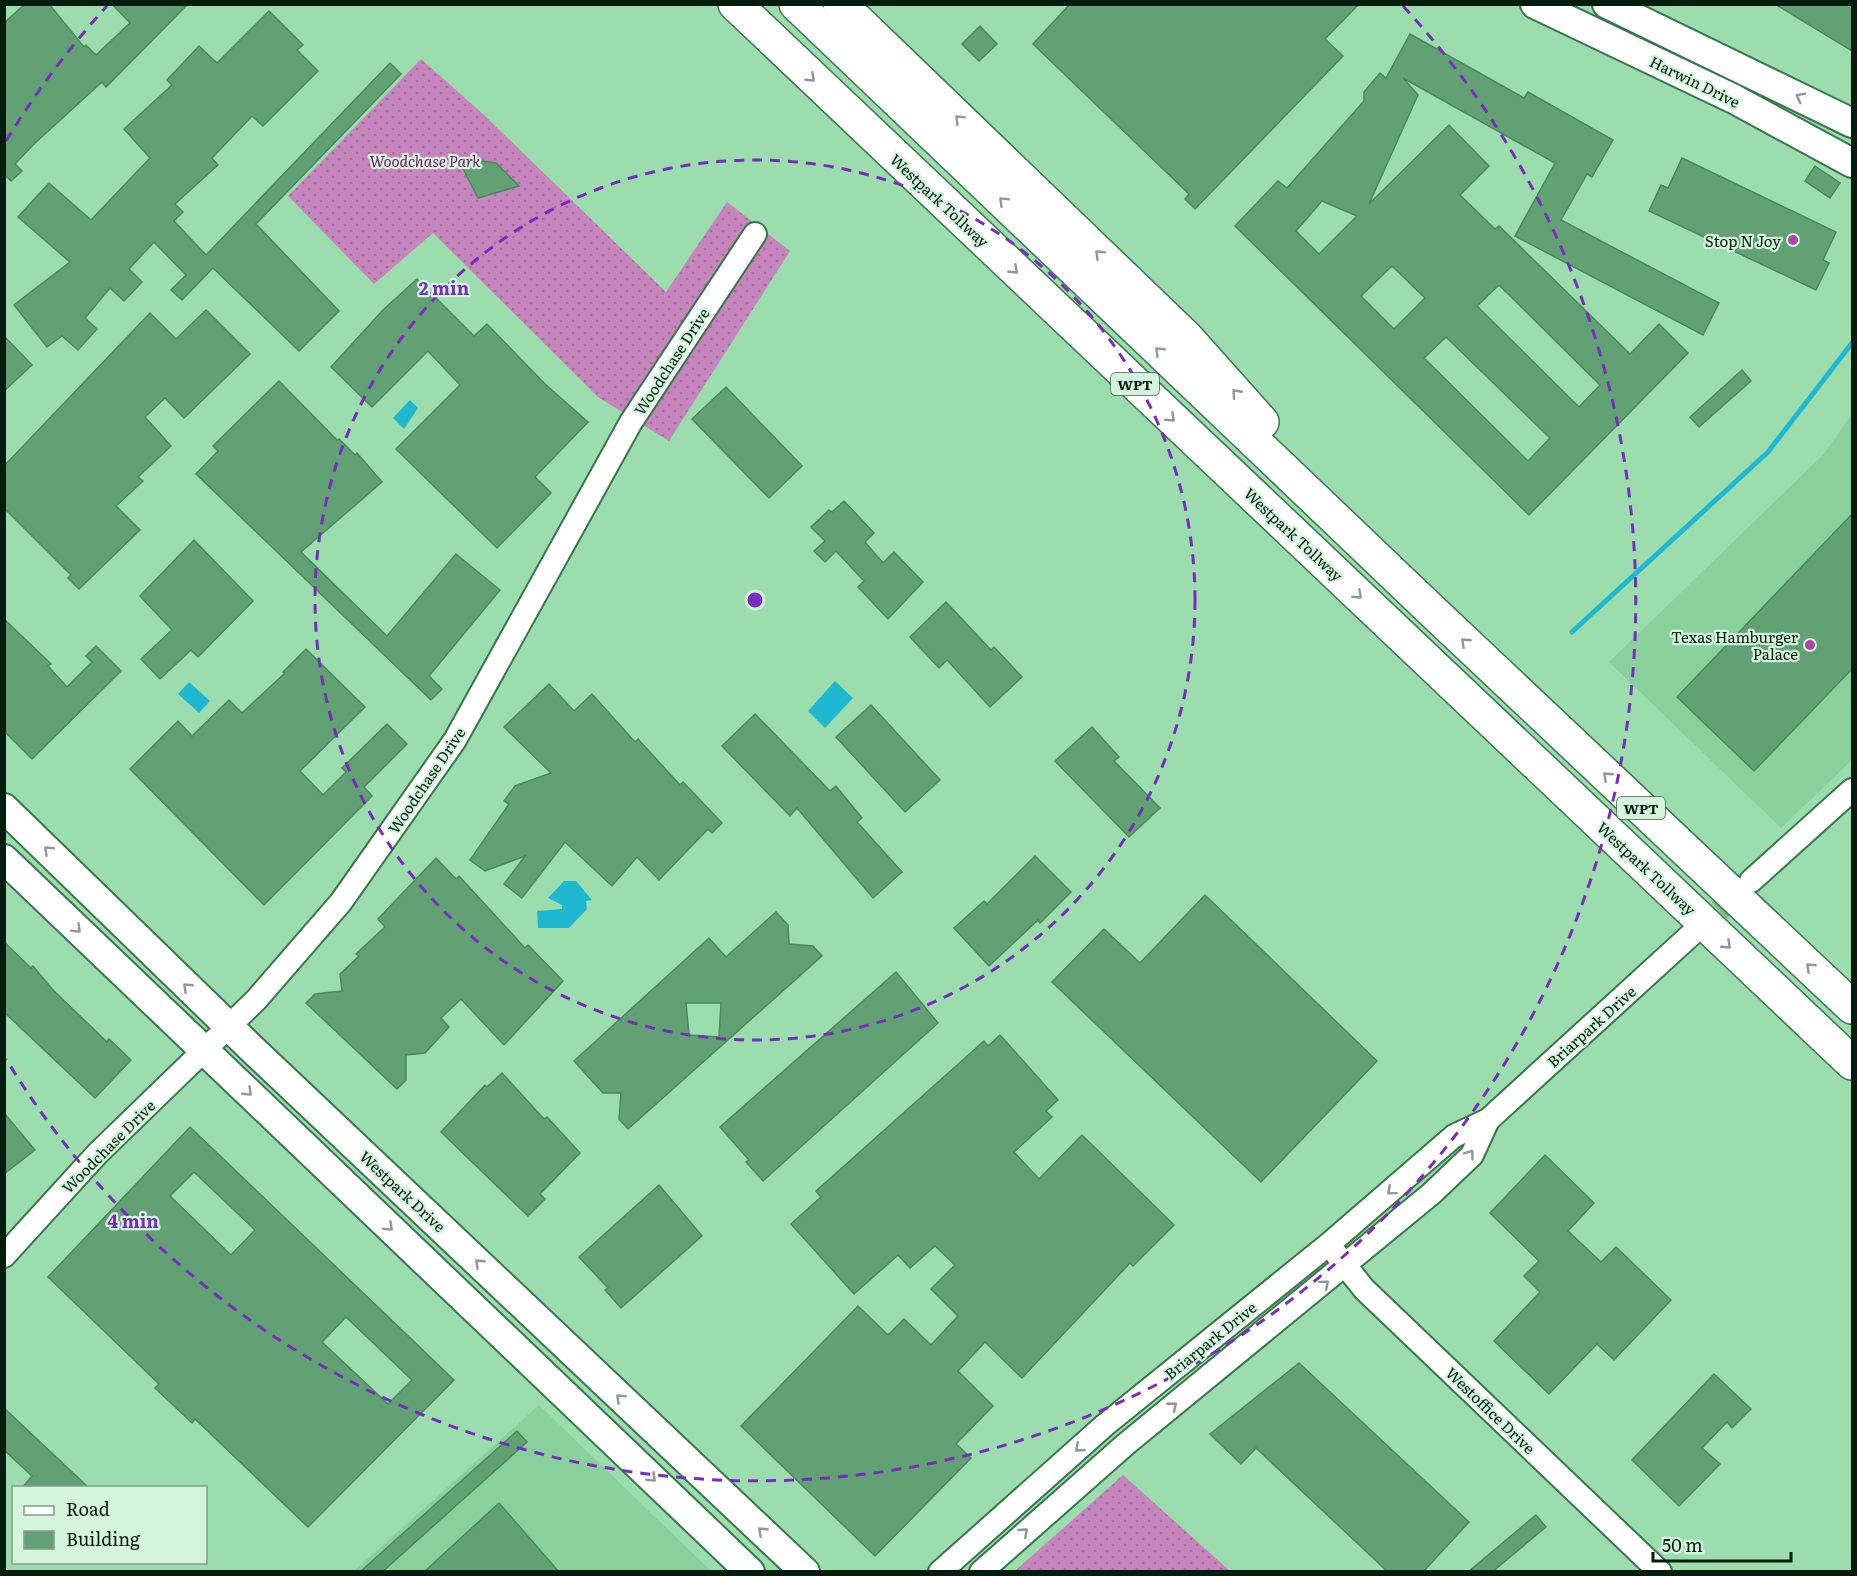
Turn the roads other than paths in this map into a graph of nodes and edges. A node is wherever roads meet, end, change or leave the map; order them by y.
1 (730, 4) edge
2 (735, 4) edge
3 (796, 4) edge
4 (840, 4) edge
5 (1535, 4) edge
6 (1572, 4) edge
7 (1622, 8) edge
8 (768, 38) junction
9 (1852, 123) edge
10 (1852, 163) edge
11 (755, 234) dead end
12 (1429, 608) junction
13 (1852, 790) edge
14 (4, 808) edge
15 (4, 859) edge
16 (1751, 881) tunnel mouth
17 (1694, 932) tunnel mouth
18 (1852, 1007) edge
19 (229, 1027) junction
20 (205, 1052) junction
21 (1852, 1063) edge
22 (1488, 1120) junction
23 (439, 1226) junction
24 (1329, 1244) junction
25 (414, 1251) junction
26 (4, 1256) edge
27 (1346, 1266) junction
28 (1106, 1425) junction
29 (1126, 1444) junction
30 (750, 1572) edge
31 (805, 1572) edge
32 (940, 1572) edge
33 (981, 1572) edge
34 (1660, 1572) edge

1 - 8 highway
2 - 8 highway, Westpark Tollway / WPT
12 -> 3 highway, WPT
12 -> 4 highway
5 - 10 main road, Harwin Drive
6 - 7 main road
9 -> 7 main road, Harwin Drive
8 -> 21 highway, Westpark Tollway / WPT
11 - 19 street, Woodchase Drive
18 -> 12 highway, WPT
13 - 16 street
19 -> 14 main road, Westpark Drive
15 -> 20 main road
17 - 22 street, Briarpark Drive
19 - 20 street, Woodchase Drive
19 - 23 main road, Westpark Drive
20 -> 25 main road
20 - 26 street, Woodchase Drive
22 -> 24 street, Briarpark Drive
27 -> 22 street, Briarpark Drive
23 - 25 main road
31 -> 23 main road, Westpark Drive
24 - 27 street, Westoffice Drive
24 - 28 street, Briarpark Drive
25 -> 30 main road
29 -> 27 street, Briarpark Drive
27 - 34 street, Westoffice Drive
28 - 29 street
28 -> 32 street, Briarpark Drive
33 -> 29 street, Briarpark Drive

